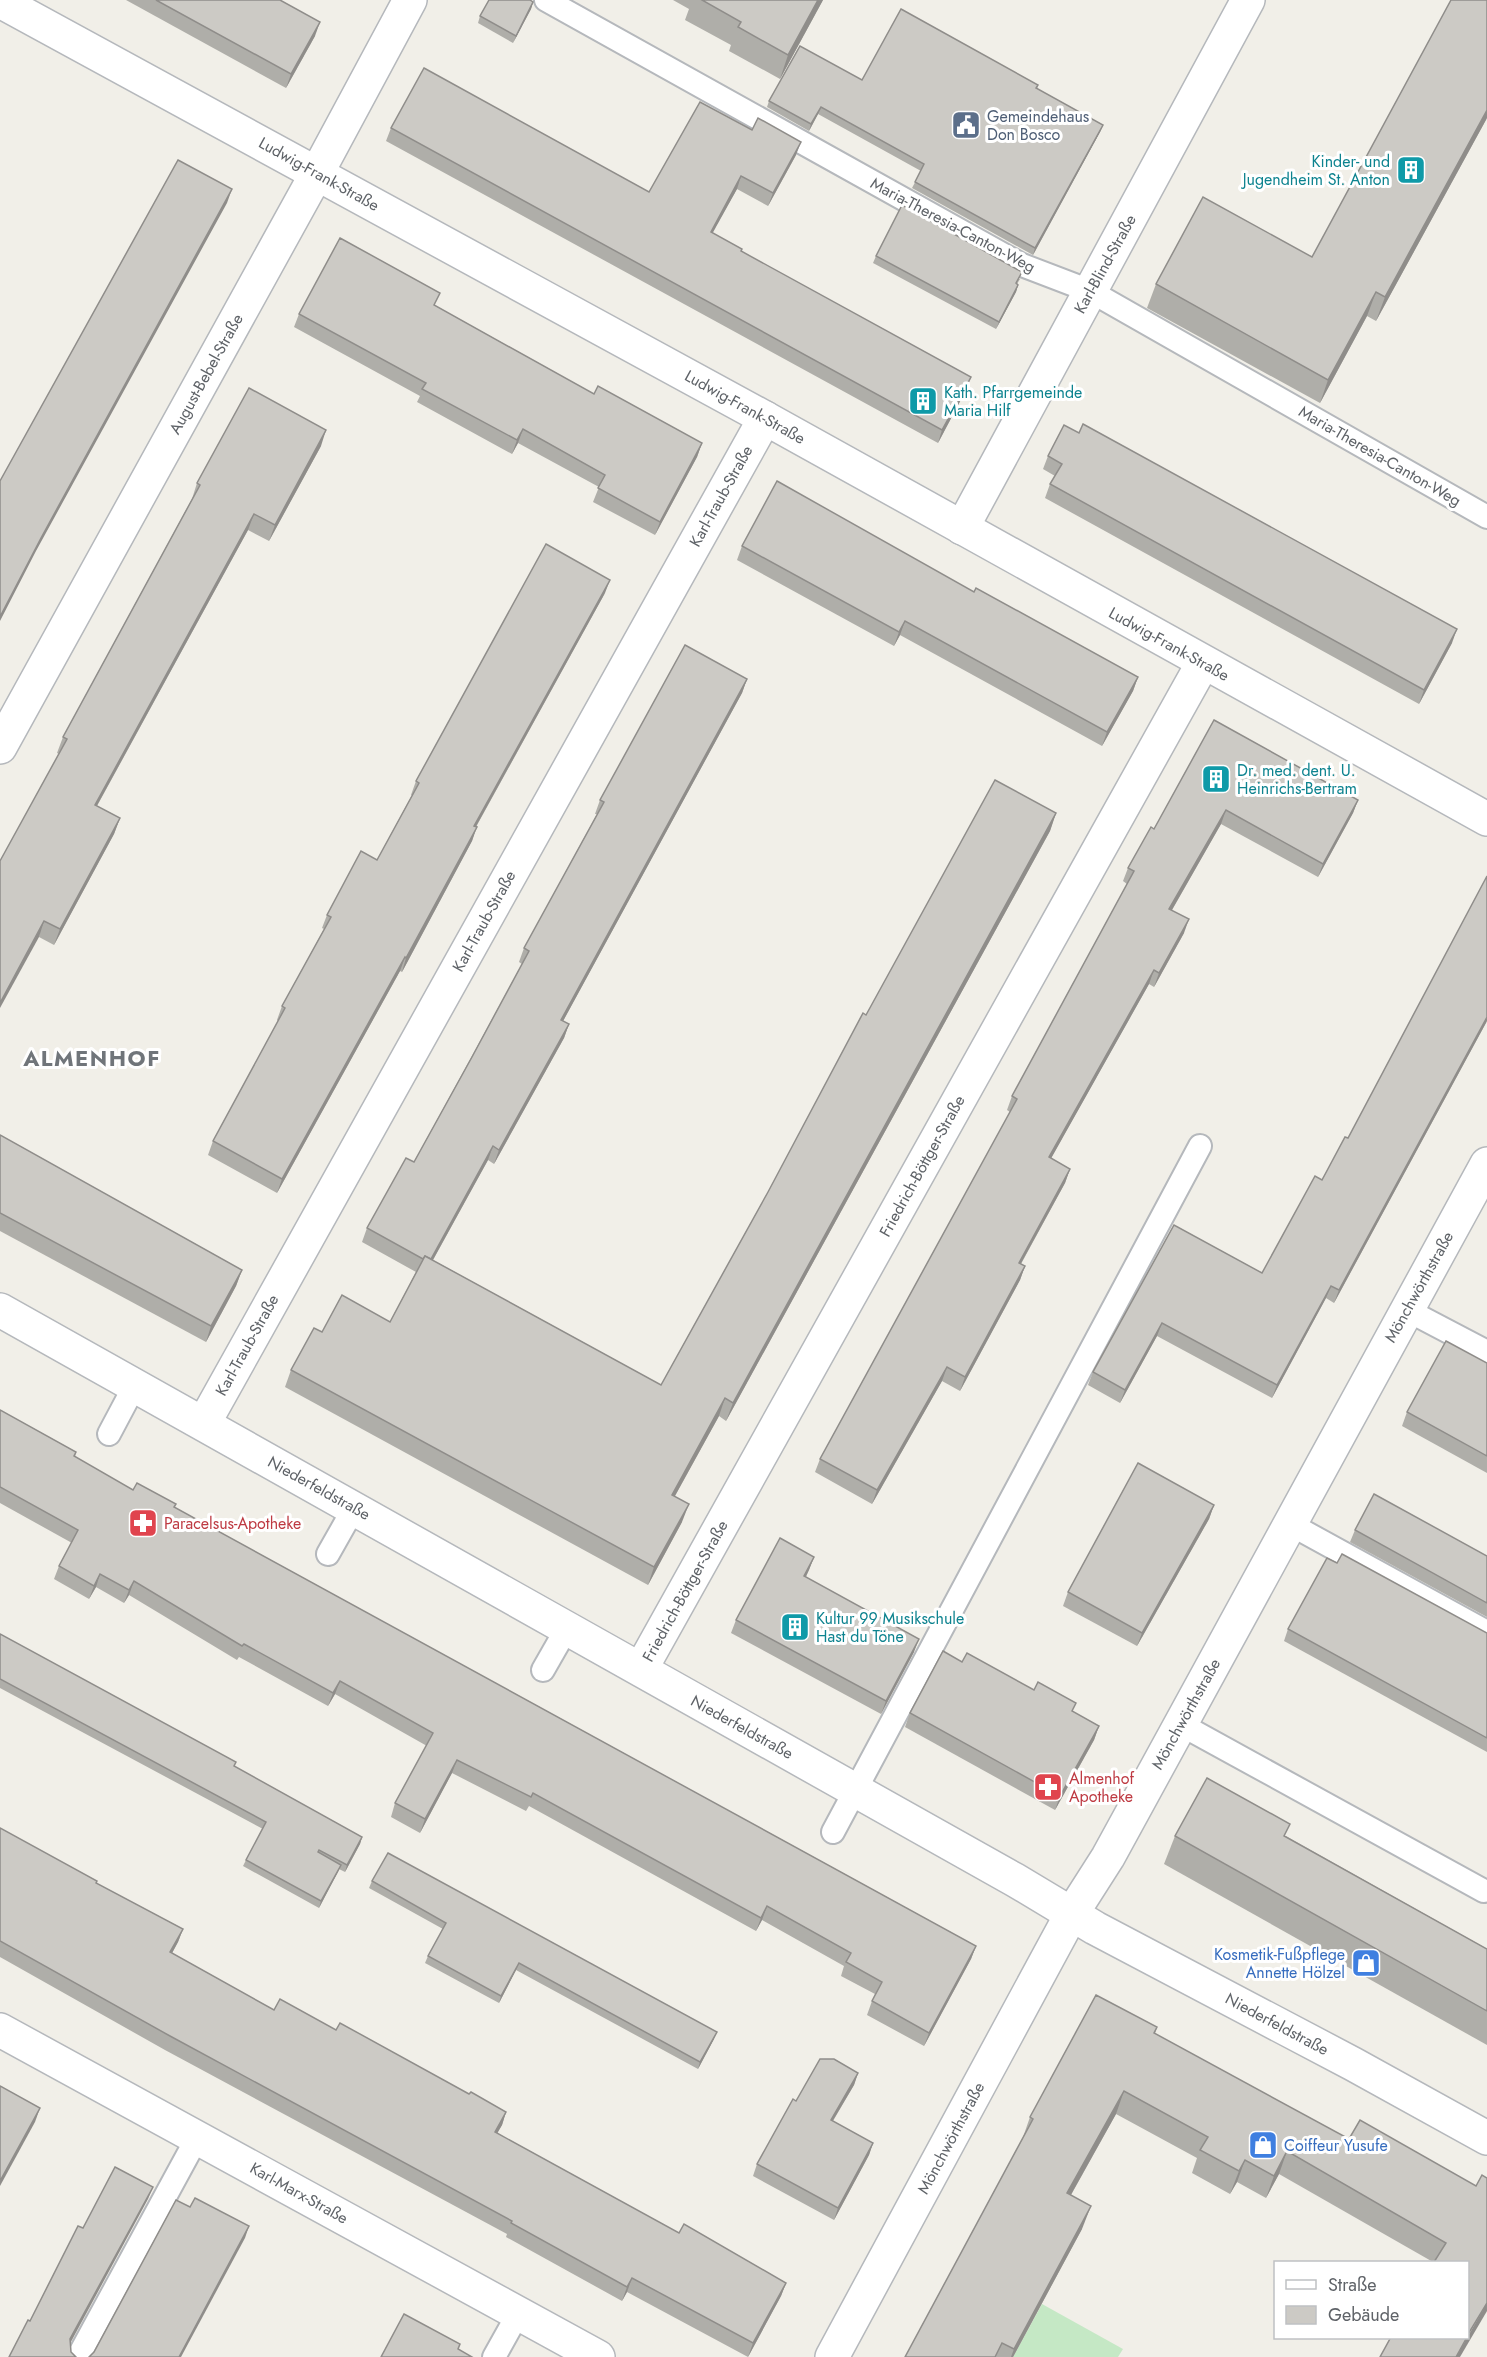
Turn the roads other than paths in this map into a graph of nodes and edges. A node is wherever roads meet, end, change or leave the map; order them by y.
1 (410, 0) edge
2 (546, 0) edge
3 (1248, 0) edge
4 (0, 1) edge
5 (317, 173) junction
6 (1090, 291) junction
7 (765, 418) junction
8 (1487, 517) edge
9 (962, 528) junction
10 (1203, 663) junction
11 (0, 747) edge
12 (1487, 819) edge
13 (1200, 1146) dead end
14 (1487, 1164) edge
15 (0, 1310) edge
16 (1407, 1310) junction
17 (1487, 1352) edge
18 (135, 1385) junction
19 (204, 1423) junction
20 (109, 1434) dead end
21 (354, 1508) junction
22 (1290, 1524) junction
23 (328, 1554) dead end
24 (567, 1628) junction
25 (1487, 1632) edge
26 (641, 1670) junction
27 (543, 1671) dead end
28 (1180, 1724) junction
29 (855, 1791) junction
30 (833, 1832) dead end
31 (1484, 1891) dead end
32 (1071, 1915) junction
33 (0, 2030) edge
34 (197, 2138) junction
35 (1487, 2138) edge
36 (518, 2314) junction
37 (78, 2357) edge
38 (495, 2357) edge
39 (598, 2357) edge
40 (832, 2357) edge

1 - 5 street, August-Bebel-Straße
2 - 6 lane, Maria-Theresia-Canton-Weg
3 - 6 street, Karl-Blind-Straße
4 - 5 street, Ludwig-Frank-Straße
5 - 7 street, Ludwig-Frank-Straße
5 - 11 street, August-Bebel-Straße
6 - 8 lane, Maria-Theresia-Canton-Weg
6 - 9 street, Karl-Blind-Straße
7 - 9 street, Ludwig-Frank-Straße
7 - 19 street, Karl-Traub-Straße
9 - 10 street, Ludwig-Frank-Straße
10 - 12 street, Ludwig-Frank-Straße
10 - 26 street, Friedrich-Böttger-Straße
13 - 29 lane
14 - 16 street, Mönchwörthstraße
15 - 18 street, Niederfeldstraße
16 - 17 lane
16 - 22 street, Mönchwörthstraße
18 - 19 street, Niederfeldstraße
18 - 20 lane
19 - 21 street, Niederfeldstraße
21 - 23 lane
21 - 24 street, Niederfeldstraße
22 - 25 lane
22 - 28 street, Mönchwörthstraße
24 - 26 street, Niederfeldstraße
24 - 27 lane
26 - 29 street, Niederfeldstraße
28 - 31 lane
28 - 32 street, Mönchwörthstraße
29 - 30 lane
29 - 32 street, Niederfeldstraße
32 - 35 street, Niederfeldstraße
32 - 40 street, Mönchwörthstraße
33 - 34 street, Karl-Marx-Straße
34 - 36 street, Karl-Marx-Straße
34 - 37 lane
36 - 38 lane
36 - 39 street, Karl-Marx-Straße

